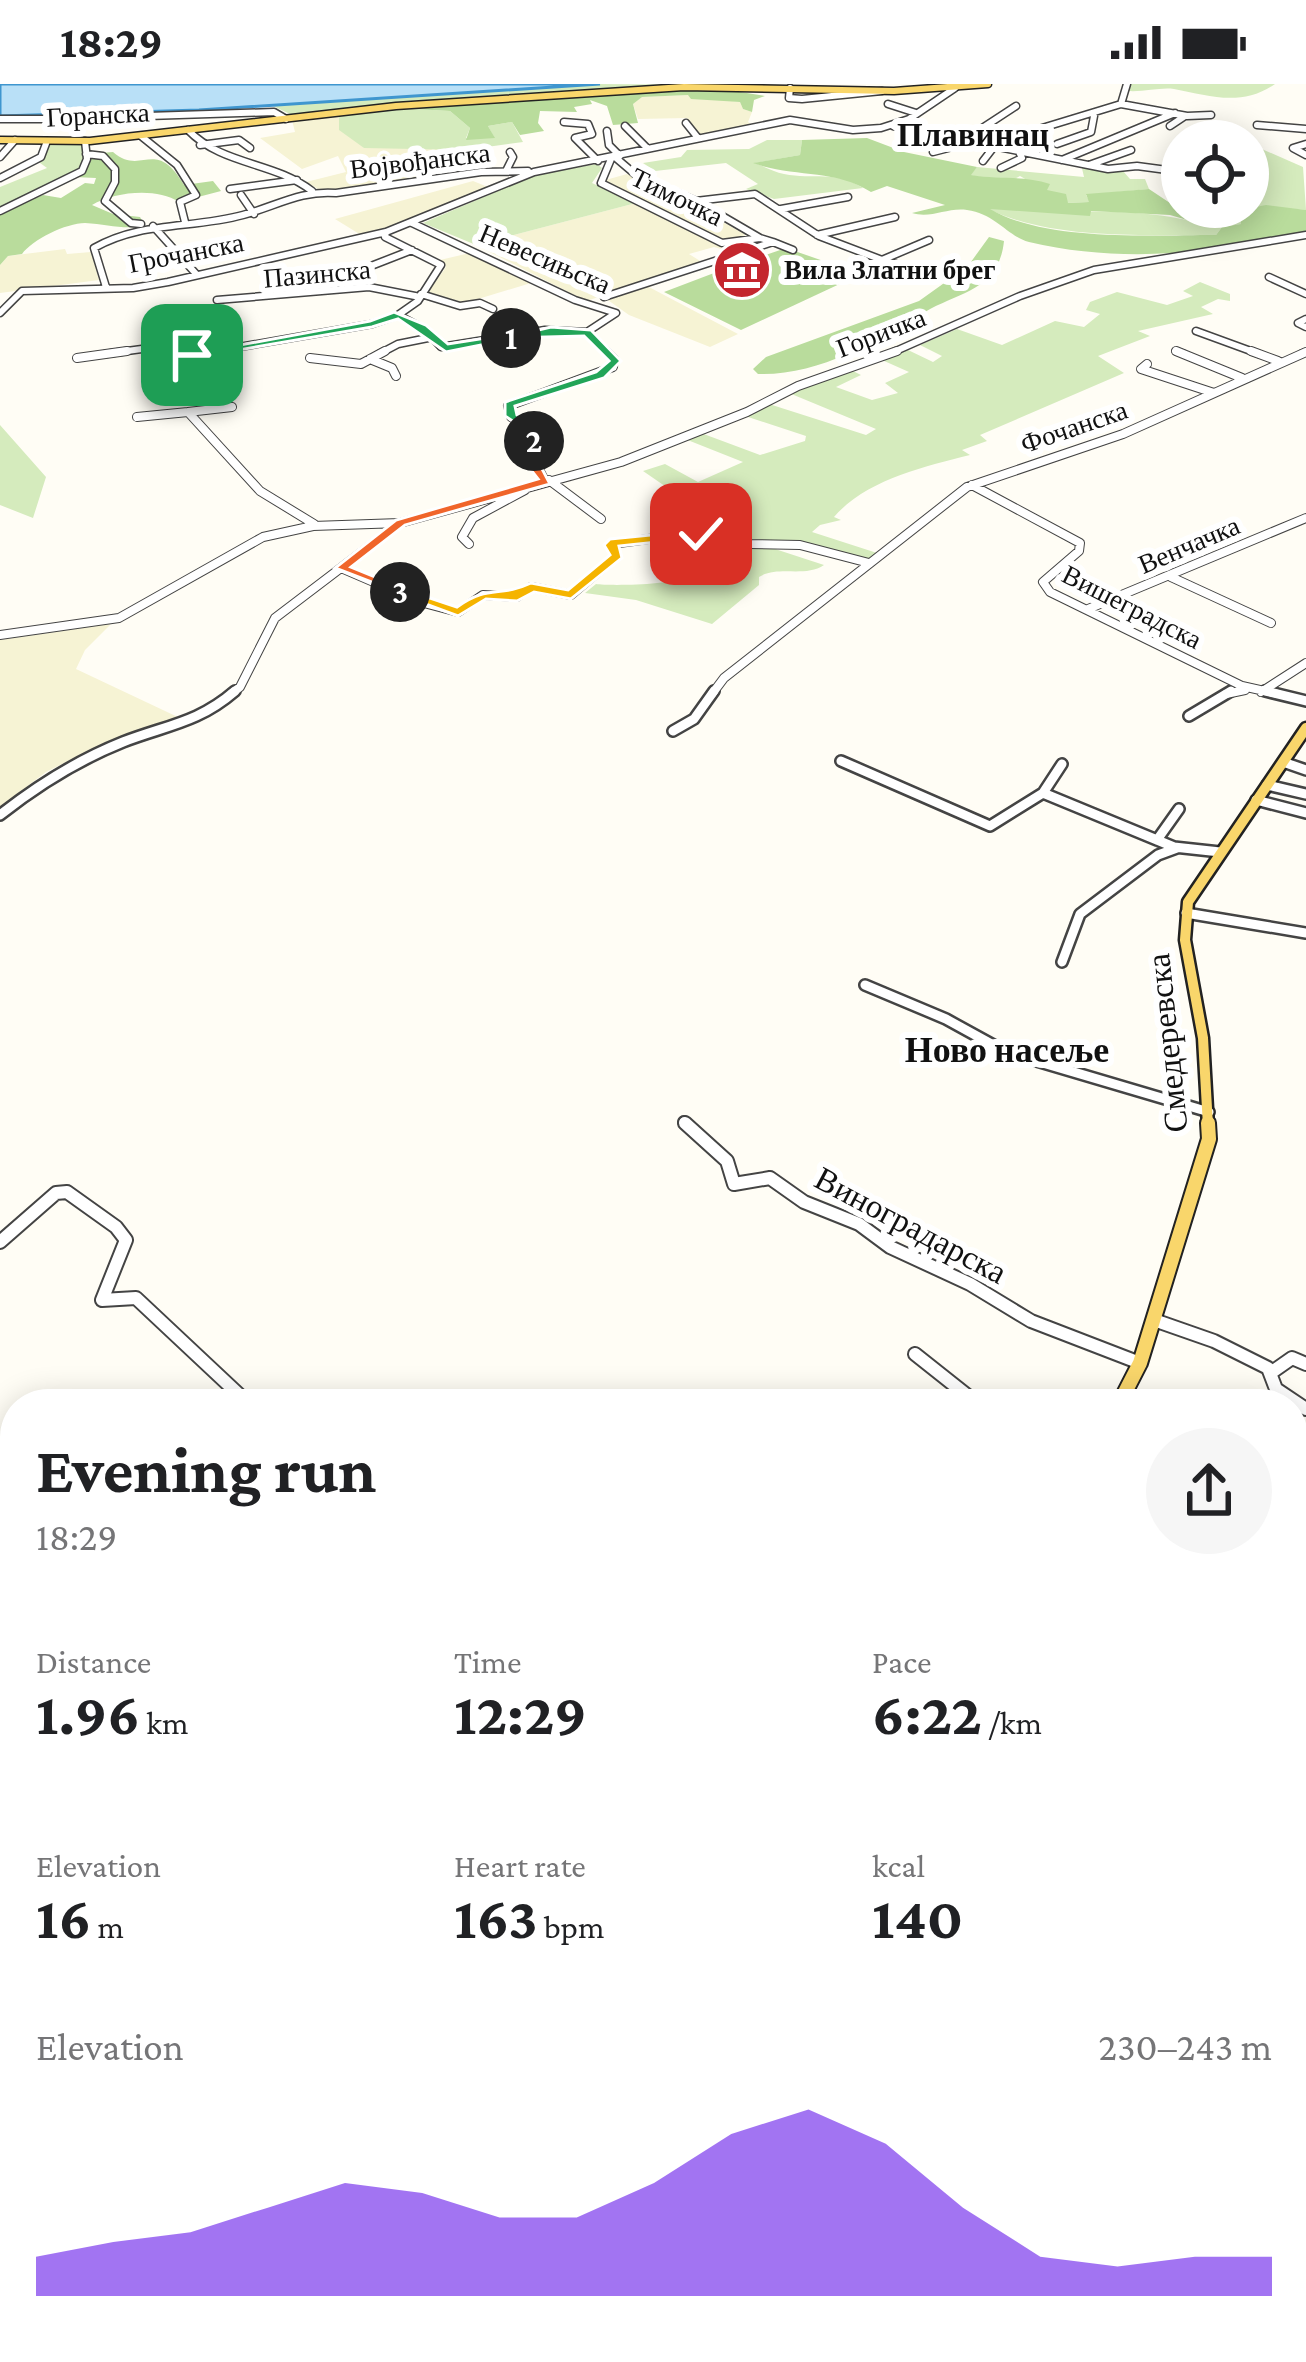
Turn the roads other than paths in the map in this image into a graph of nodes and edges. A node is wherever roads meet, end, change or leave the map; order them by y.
1 (988, 84) edge
2 (1127, 84) edge
3 (956, 88) junction
4 (888, 104) dead end
5 (1120, 104) junction
6 (1016, 106) dead end
7 (916, 113) junction
8 (1174, 113) junction
9 (1211, 115) dead end
10 (1094, 116) junction
11 (1185, 116) junction
12 (86, 118) dead end
13 (0, 119) edge
14 (49, 119) dead end
15 (286, 119) junction
16 (1179, 120) edge
17 (564, 122) dead end
18 (686, 123) dead end
19 (890, 125) junction
20 (625, 127) dead end
21 (1269, 128) edge
22 (188, 130) junction
23 (607, 131) dead end
24 (141, 136) junction
25 (1304, 137) edge
26 (698, 138) junction
27 (0, 140) edge
28 (15, 140) junction
29 (47, 141) junction
30 (85, 141) junction
31 (966, 141) junction
32 (1057, 144) dead end
33 (200, 145) junction
34 (250, 148) dead end
35 (647, 148) junction
36 (993, 148) junction
37 (1131, 150) dead end
38 (510, 152) dead end
39 (933, 152) dead end
40 (1021, 153) junction
41 (86, 154) junction
42 (547, 154) dead end
43 (1306, 154) edge
44 (0, 158) edge
45 (616, 158) junction
46 (1063, 160) junction
47 (598, 161) junction
48 (983, 161) dead end
49 (1088, 165) junction
50 (1001, 168) dead end
51 (556, 169) junction
52 (1161, 170) edge
53 (506, 171) junction
54 (534, 172) junction
55 (0, 178) edge
56 (301, 180) junction
57 (230, 189) dead end
58 (312, 190) junction
59 (241, 195) dead end
60 (848, 197) dead end
61 (695, 201) junction
62 (779, 210) junction
63 (0, 211) edge
64 (254, 214) junction
65 (895, 217) dead end
66 (185, 222) junction
67 (412, 223) junction
68 (163, 224) junction
69 (152, 226) junction
70 (386, 232) junction
71 (817, 235) junction
72 (1306, 235) edge
73 (760, 238) junction
74 (929, 239) dead end
75 (773, 242) junction
76 (722, 243) junction
77 (412, 250) junction
78 (793, 250) dead end
79 (747, 254) junction
80 (882, 260) junction
81 (371, 266) dead end
82 (716, 271) dead end
83 (197, 274) junction
84 (931, 275) dead end
85 (1269, 277) dead end
86 (106, 287) junction
87 (1306, 294) edge
88 (421, 296) junction
89 (604, 297) dead end
90 (218, 300) dead end
91 (493, 309) dead end
92 (0, 313) edge
93 (398, 315) junction
94 (1196, 331) dead end
95 (587, 332) junction
96 (428, 338) junction
97 (1177, 351) dead end
98 (1306, 352) edge
99 (192, 355) junction
100 (77, 358) dead end
101 (310, 358) dead end
102 (370, 359) junction
103 (1278, 361) junction
104 (1147, 364) dead end
105 (179, 367) dead end
106 (396, 376) dead end
107 (1242, 378) junction
108 (1214, 393) junction
109 (232, 407) dead end
110 (188, 412) junction
111 (137, 417) dead end
112 (547, 481) junction
113 (972, 484) junction
114 (529, 486) junction
115 (1306, 518) edge
116 (601, 519) dead end
117 (400, 523) junction
118 (317, 526) junction
119 (470, 544) dead end
120 (869, 563) junction
121 (341, 568) junction
122 (1171, 577) junction
123 (1088, 609) junction
124 (1270, 623) dead end
125 (0, 635) edge
126 (1306, 663) edge
127 (1256, 691) junction
128 (1306, 701) edge
129 (1189, 716) dead end
130 (1306, 728) edge
131 (673, 731) dead end
132 (841, 761) dead end
133 (1282, 762) junction
134 (1062, 764) dead end
135 (1306, 770) edge
136 (1267, 785) junction
137 (1042, 793) junction
138 (1306, 794) edge
139 (1256, 800) junction
140 (1179, 809) dead end
141 (1306, 813) edge
142 (0, 815) edge
143 (1157, 840) junction
144 (1178, 848) junction
145 (1220, 852) junction
146 (1186, 914) junction
147 (1306, 934) edge
148 (1061, 962) dead end
149 (865, 985) dead end
150 (1209, 1112) junction
151 (684, 1122) dead end
152 (0, 1242) edge
153 (1154, 1320) junction
154 (915, 1354) dead end
155 (1139, 1363) junction
156 (1306, 1364) edge
157 (1272, 1372) junction
158 (233, 1389) edge
159 (959, 1389) edge
160 (1126, 1389) edge
161 (1276, 1389) edge

1 - 3 main road, Горанска
2 - 5 street
3 - 7 street
3 - 15 main road, Горанска
4 - 7 street
5 - 8 street
5 - 10 street
6 - 31 street
7 - 19 street
8 - 11 street
8 - 46 street
9 - 11 street
10 - 32 street
10 - 40 street
11 - 16 street
12 - 15 street
13 - 14 street
15 - 22 main road, Горанска
17 - 47 street
18 - 26 street
19 - 26 street
19 - 31 street
20 - 35 street
21 - 25 street
22 - 24 main road, Горанска
22 - 33 street
23 - 45 street
24 - 30 main road, Горанска
24 - 66 street
25 - 43 street
26 - 35 street
27 - 28 main road, Горанска
28 - 29 main road, Горанска
28 - 44 street
29 - 30 main road, Горанска
29 - 55 street
30 - 41 street
31 - 36 street
31 - 39 street
33 - 34 street
33 - 56 street
35 - 45 street
36 - 40 street
36 - 48 street
37 - 49 street
38 - 53 street
40 - 46 street
40 - 50 street
41 - 63 street
41 - 68 street
42 - 51 street
45 - 47 street
45 - 61 street, Тимочка
45 - 76 street, Тимочка
46 - 49 street
47 - 51 street
49 - 52 street
51 - 54 street
53 - 54 street, Војвођанска
53 - 58 street, Војвођанска
54 - 67 street, Грочанска
56 - 57 street
56 - 58 street
58 - 64 street
59 - 64 street
60 - 62 street
61 - 62 street, Тимочка
61 - 73 street, Тимочка
62 - 71 street, Тимочка
64 - 66 street
65 - 71 street
66 - 68 street
67 - 70 street, Грочанска
67 - 95 street, Невесињска
68 - 69 street
69 - 83 street
69 - 86 street
70 - 77 street
70 - 83 street, Грочанска
71 - 80 street, Тимочка
72 - 112 street, Горичка
73 - 75 street
73 - 76 street, Тимочка
74 - 80 street
75 - 78 street
75 - 79 street
76 - 79 street
77 - 81 street
77 - 88 street
79 - 82 street
79 - 89 street
80 - 84 street, Тимочка
83 - 86 street, Грочанска
85 - 87 street
86 - 92 street, Грочанска
88 - 90 street, Пазинска
88 - 91 street, Пазинска
88 - 93 street
93 - 96 street
93 - 99 street
94 - 103 street
95 - 96 street
95 - 112 street, Невесињска
96 - 102 street
97 - 107 street
98 - 103 street, Фочанска
99 - 100 street
99 - 105 street
101 - 102 street
102 - 106 street
103 - 107 street, Фочанска
104 - 108 street
107 - 108 street, Фочанска
108 - 113 street, Фочанска
109 - 110 street
110 - 111 street
110 - 118 street
112 - 114 street, Горичка
112 - 116 street
113 - 120 street, Фочанска
113 - 123 street, Вишеградска
114 - 117 street, Горичка
114 - 119 street, Горичка
115 - 122 street, Венчачка
117 - 118 street, Горичка
117 - 121 street
118 - 125 street, Горичка
120 - 121 street
120 - 131 street, Фочанска
121 - 142 street
122 - 123 street, Венчачка
122 - 124 street
123 - 127 street, Вишеградска
126 - 127 street
127 - 128 street, Вишеградска
127 - 129 street
130 - 133 main road, Смедеревска
132 - 137 street
133 - 135 street
133 - 136 main road, Смедеревска
134 - 137 street
136 - 138 street
136 - 139 main road, Смедеревска
137 - 143 street
139 - 141 street
139 - 145 main road, Смедеревска
140 - 143 street
143 - 144 street
144 - 145 street
144 - 148 street
145 - 146 main road, Смедеревска
146 - 147 street
146 - 150 main road, Смедеревска
149 - 150 street
150 - 153 main road, Смедеревска
151 - 155 street, Виноградарска
152 - 158 street
153 - 155 main road, Смедеревска
153 - 157 street
154 - 159 street
155 - 160 main road, Смедеревска
156 - 157 street
157 - 161 street

